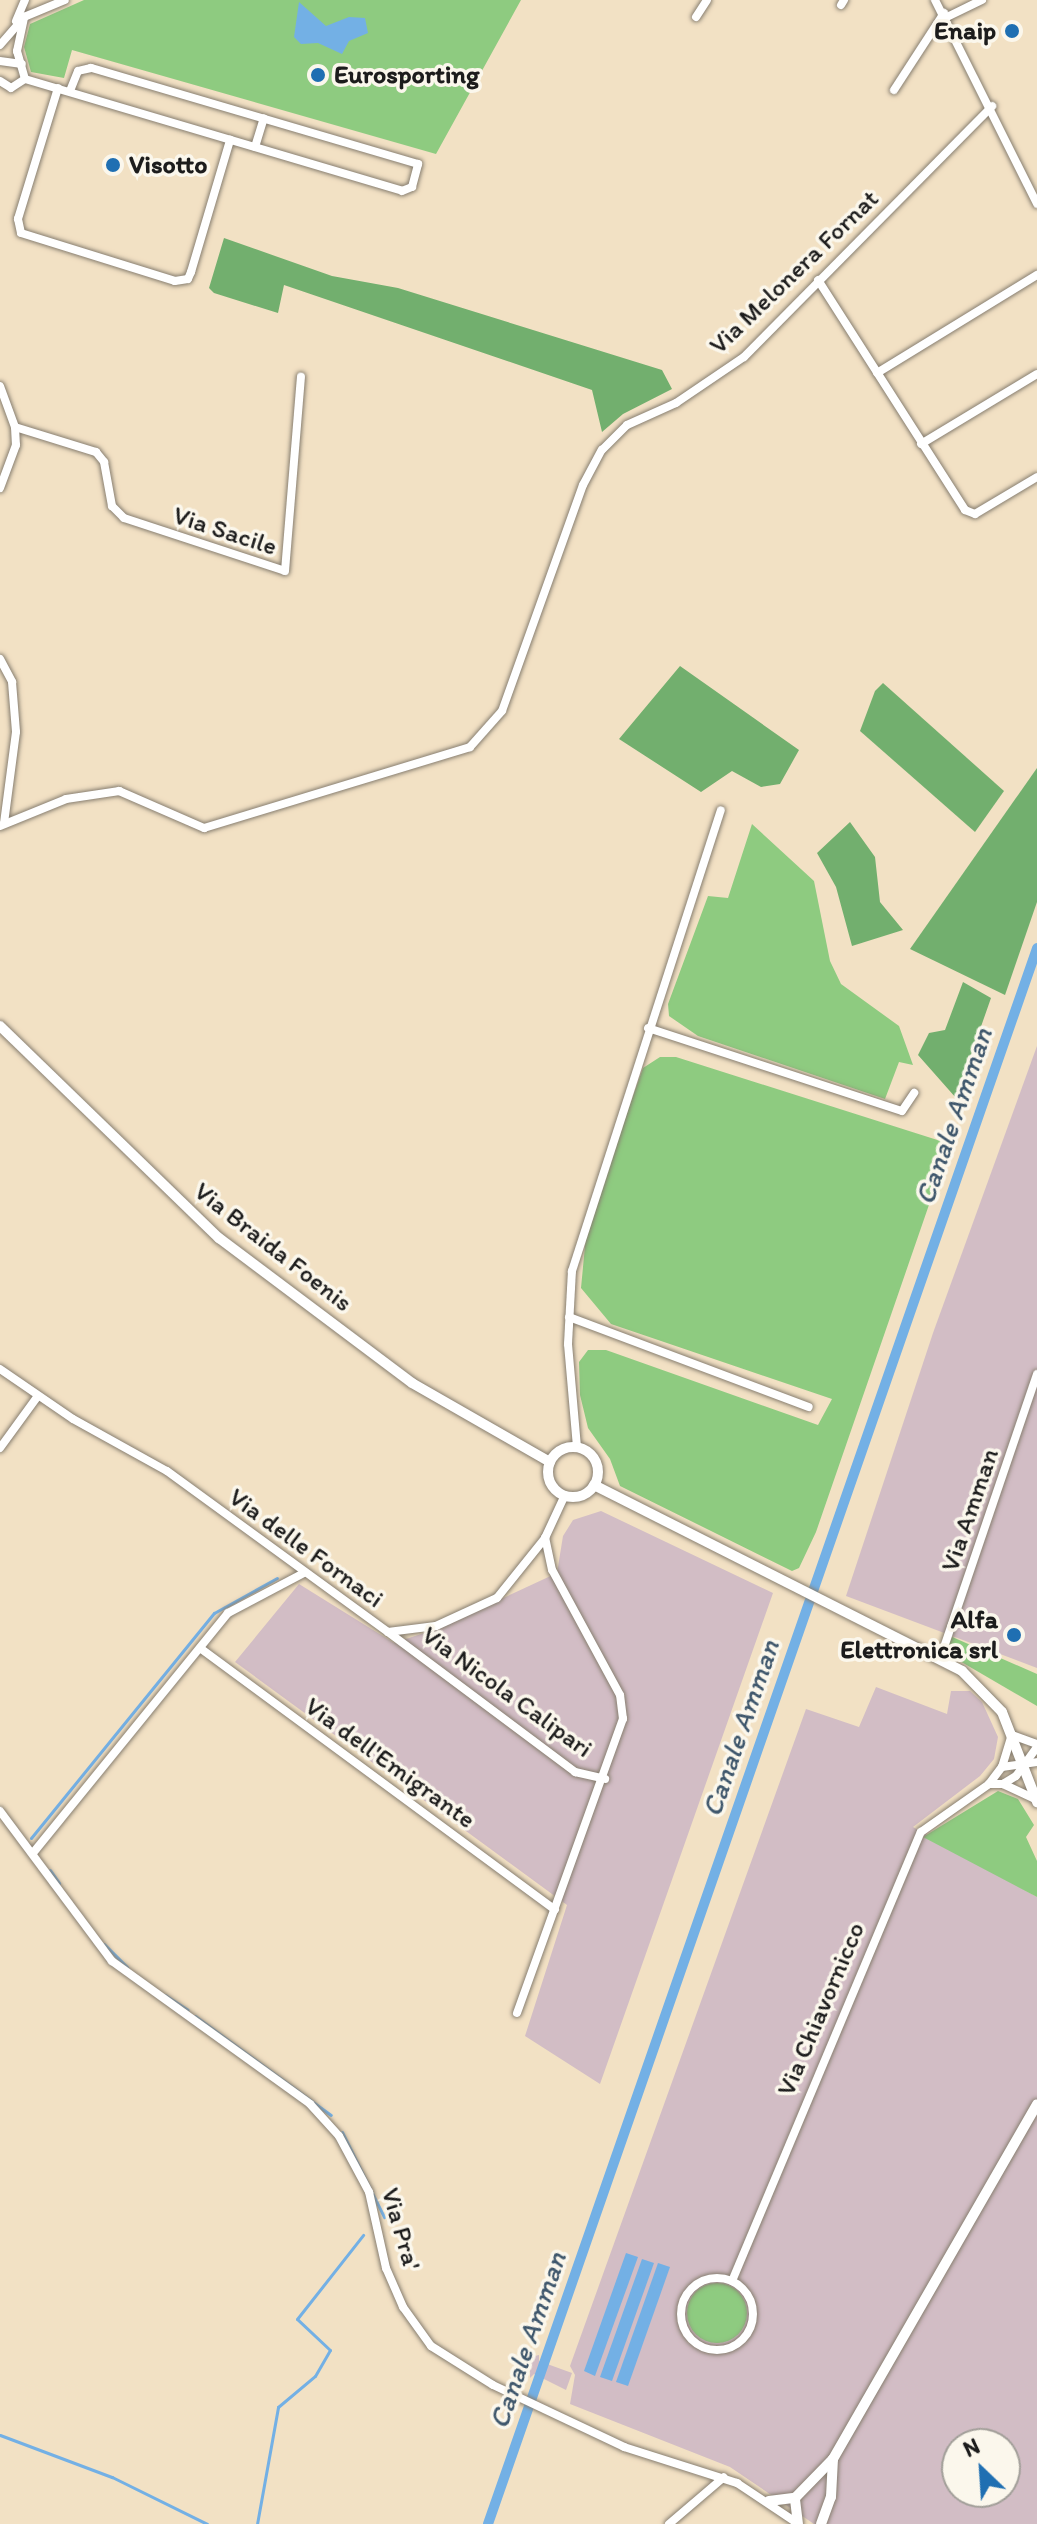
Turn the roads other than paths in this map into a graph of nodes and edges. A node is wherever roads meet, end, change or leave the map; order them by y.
1 (25, 0) edge
2 (65, 0) edge
3 (707, 0) edge
4 (935, 0) edge
5 (982, 0) edge
6 (945, 15) junction
7 (24, 17) junction
8 (696, 17) dead end
9 (15, 24) junction
10 (0, 45) edge
11 (0, 61) edge
12 (22, 64) junction
13 (25, 79) junction
14 (0, 81) edge
15 (11, 88) junction
16 (58, 88) junction
17 (894, 90) dead end
18 (70, 91) junction
19 (0, 96) edge
20 (992, 106) junction
21 (264, 118) junction
22 (230, 140) junction
23 (255, 147) junction
24 (1037, 204) edge
25 (1037, 275) edge
26 (818, 280) junction
27 (877, 373) junction
28 (1037, 374) edge
29 (301, 377) dead end
30 (0, 386) edge
31 (15, 427) junction
32 (921, 444) junction
33 (1037, 477) edge
34 (0, 488) edge
35 (0, 659) edge
36 (721, 811) dead end
37 (2, 824) edge
38 (0, 1026) edge
39 (648, 1028) junction
40 (914, 1093) dead end
41 (569, 1317) junction
42 (0, 1369) edge
43 (1037, 1374) edge
44 (37, 1397) junction
45 (809, 1407) dead end
46 (577, 1447) junction
47 (0, 1448) edge
48 (550, 1462) junction
49 (594, 1485) junction
50 (565, 1495) junction
51 (545, 1538) junction
52 (304, 1573) junction
53 (388, 1632) junction
54 (200, 1648) junction
55 (940, 1659) junction
56 (1012, 1735) junction
57 (1037, 1745) edge
58 (1037, 1762) edge
59 (1024, 1766) junction
60 (1002, 1767) junction
61 (605, 1779) junction
62 (989, 1784) junction
63 (1003, 1784) junction
64 (1037, 1799) edge
65 (0, 1811) edge
66 (33, 1853) junction
67 (555, 1910) junction
68 (517, 2013) dead end
69 (1037, 2104) edge
70 (732, 2281) junction
71 (833, 2459) junction
72 (724, 2477) junction
73 (795, 2498) junction
74 (769, 2501) junction
75 (819, 2521) edge
76 (669, 2524) edge
77 (798, 2524) edge

1 - 9 street
2 - 7 street
3 - 8 street
4 - 6 street
5 - 6 street
6 - 17 street
6 - 20 street
7 - 9 street
7 - 12 street
9 - 10 street
11 - 12 street
12 - 13 street
13 - 15 street
13 - 16 street
14 - 15 street
15 - 19 street
16 - 18 street
16 - 22 street
18 - 21 street
18 - 22 street
20 - 24 street
20 - 26 street, Via Melonera Fornat
21 - 23 street
21 - 23 street
22 - 23 street
25 - 27 street
26 - 27 street
26 - 37 street, Via Melonera Fornat
27 - 32 street
28 - 32 street
29 - 31 street, Via Sacile
30 - 31 street
31 - 34 street
32 - 33 street
35 - 37 street
36 - 39 street
38 - 48 street, Via Braida Foenis
39 - 40 street
39 - 41 street
41 - 45 street
41 - 46 street
42 - 44 street, Via delle Fornaci
43 - 55 street, Via Amman
44 - 47 street
44 - 52 street, Via delle Fornaci
46 - 48 street
46 - 49 street
48 - 50 street
49 - 50 street
49 - 55 street
50 - 51 street, Via delle Fornaci
51 - 53 street, Via delle Fornaci
51 - 61 street, Via Nicola Calipari
52 - 53 street, Via delle Fornaci
52 - 54 street
53 - 61 street, Via Nicola Calipari
54 - 66 street
54 - 67 street, Via dell'Emigrante
55 - 56 street
56 - 57 street
56 - 59 street
56 - 60 street, Via Chiavornicco
57 - 59 street
58 - 59 street
59 - 60 street
59 - 63 street
59 - 64 street
60 - 62 street, Via Chiavornicco
61 - 67 street, Via Nicola Calipari
62 - 63 street
62 - 70 street, Via Chiavornicco
63 - 64 street
65 - 66 street, Via Pra'
66 - 72 street, Via Pra'
67 - 68 street, Via Nicola Calipari
69 - 71 street
70 - 70 street
71 - 73 street
71 - 75 street
72 - 74 street, Via Pra'
72 - 76 street
73 - 74 street
73 - 77 street
74 - 77 street, Via Pra'

